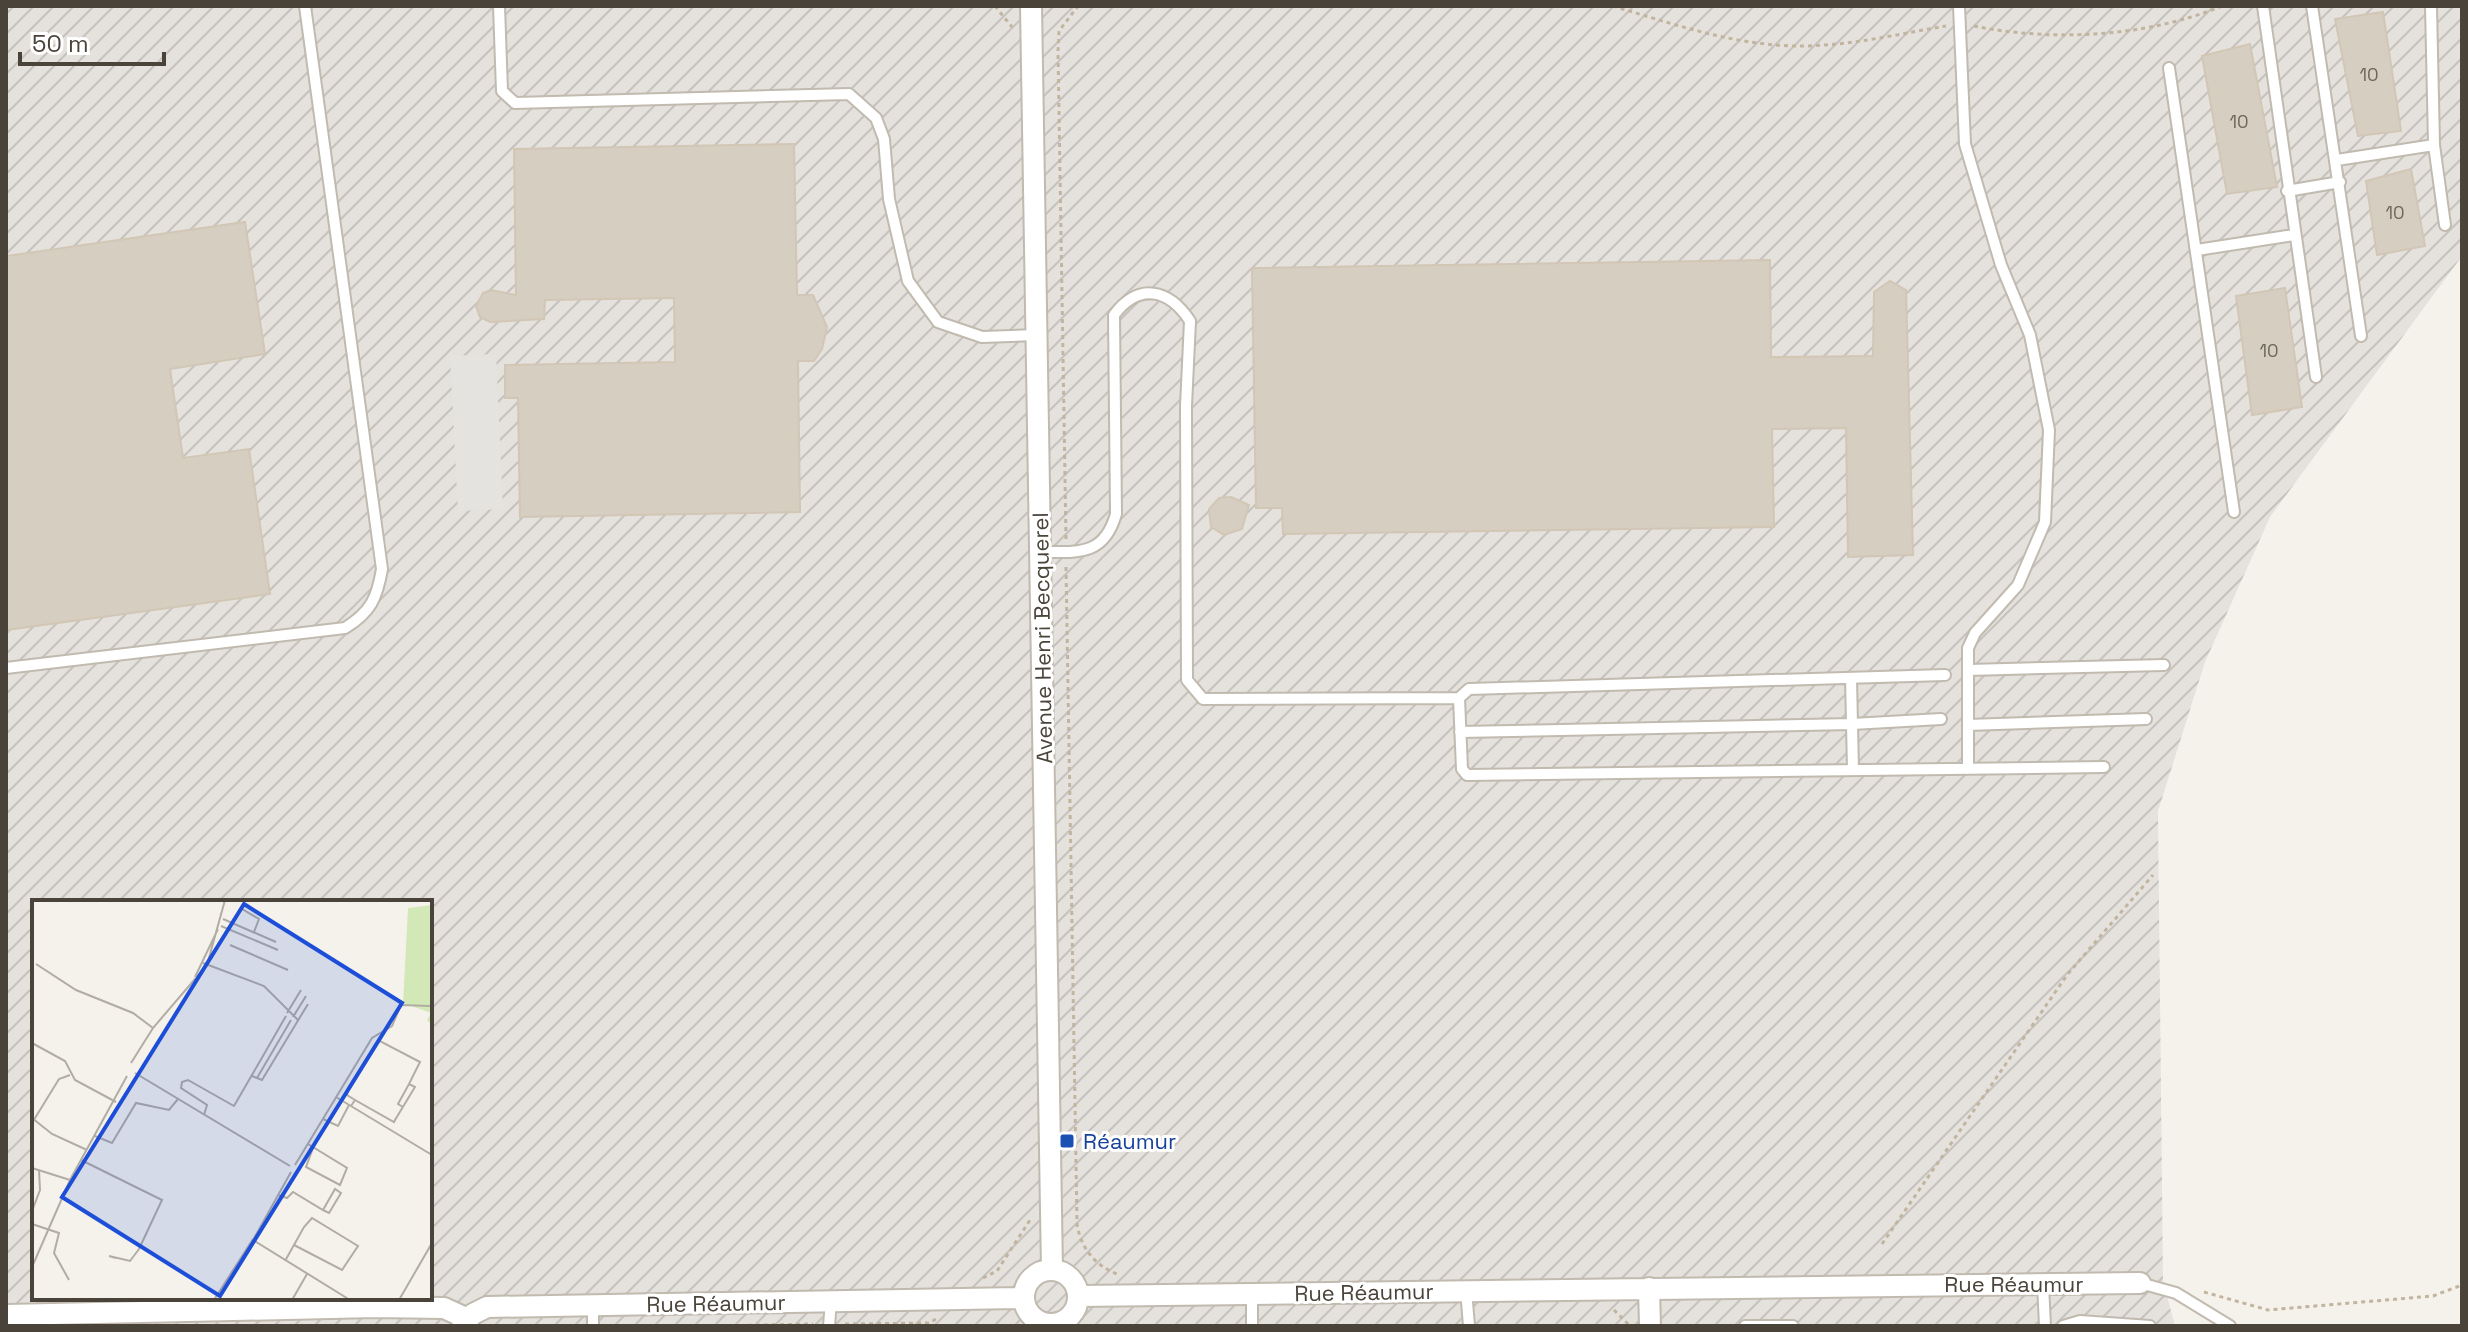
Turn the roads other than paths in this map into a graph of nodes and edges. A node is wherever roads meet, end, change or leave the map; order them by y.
1 (305, 6) edge
2 (499, 6) edge
3 (1031, 6) edge
4 (1959, 6) edge
5 (2263, 6) edge
6 (2312, 6) edge
7 (2431, 6) edge
8 (2169, 68) dead end
9 (2434, 145) junction
10 (2337, 160) junction
11 (2340, 182) junction
12 (2287, 191) junction
13 (2445, 225) dead end
14 (2294, 235) junction
15 (2197, 250) junction
16 (1036, 335) junction
17 (2361, 336) dead end
18 (2316, 377) dead end
19 (2234, 512) dead end
20 (1040, 552) junction
21 (2164, 665) dead end
22 (6, 668) edge
23 (1968, 670) junction
24 (1945, 675) dead end
25 (1851, 678) junction
26 (1459, 698) junction
27 (1941, 719) dead end
28 (2146, 719) dead end
29 (1852, 724) junction
30 (1968, 725) junction
31 (1460, 732) junction
32 (2104, 767) dead end
33 (1968, 769) junction
34 (1853, 770) junction
35 (1052, 1270) junction
36 (2140, 1283) joint
37 (2043, 1284) junction
38 (1649, 1288) junction
39 (1466, 1290) junction
40 (1252, 1294) junction
41 (1079, 1296) junction
42 (1024, 1298) junction
43 (831, 1301) junction
44 (593, 1305) junction
45 (6, 1315) edge
46 (465, 1323) edge
47 (593, 1326) edge
48 (829, 1326) edge
49 (1252, 1326) edge
50 (1469, 1326) edge
51 (1650, 1326) edge
52 (1745, 1326) edge
53 (1793, 1326) edge
54 (2045, 1326) edge
55 (2063, 1326) edge
56 (2150, 1326) edge
57 (2230, 1326) edge

1 - 22 lane
2 - 16 lane
3 - 16 street, Avenue Henri Becquerel
4 - 23 lane
5 - 12 lane
6 - 10 lane
7 - 9 lane
8 - 15 lane
9 - 10 lane
9 - 13 lane
10 - 11 lane
11 - 12 lane
11 - 17 lane
12 - 14 lane
14 - 15 lane
14 - 18 lane
15 - 19 lane
16 - 20 street, Avenue Henri Becquerel
20 - 26 lane
20 - 35 street, Avenue Henri Becquerel
21 - 23 lane
23 - 30 lane
24 - 25 lane
25 - 26 lane
25 - 29 lane
26 - 31 lane
27 - 29 lane
28 - 30 lane
29 - 31 lane
29 - 34 lane
30 - 33 lane
31 - 34 lane
32 - 33 lane
33 - 34 lane
35 - 41 street
35 - 42 street
36 - 37 street, Rue Réaumur
36 - 57 lane
37 - 38 street, Rue Réaumur
37 - 54 lane
38 - 39 street, Rue Réaumur
38 - 51 street
39 - 40 street, Rue Réaumur
39 - 50 lane
40 - 41 street, Rue Réaumur
40 - 49 lane
41 - 42 street
42 - 43 street, Rue Réaumur
43 - 44 street, Rue Réaumur
43 - 48 lane
44 - 46 street, Rue Réaumur
44 - 47 lane
45 - 46 street
52 - 53 lane
55 - 56 lane

